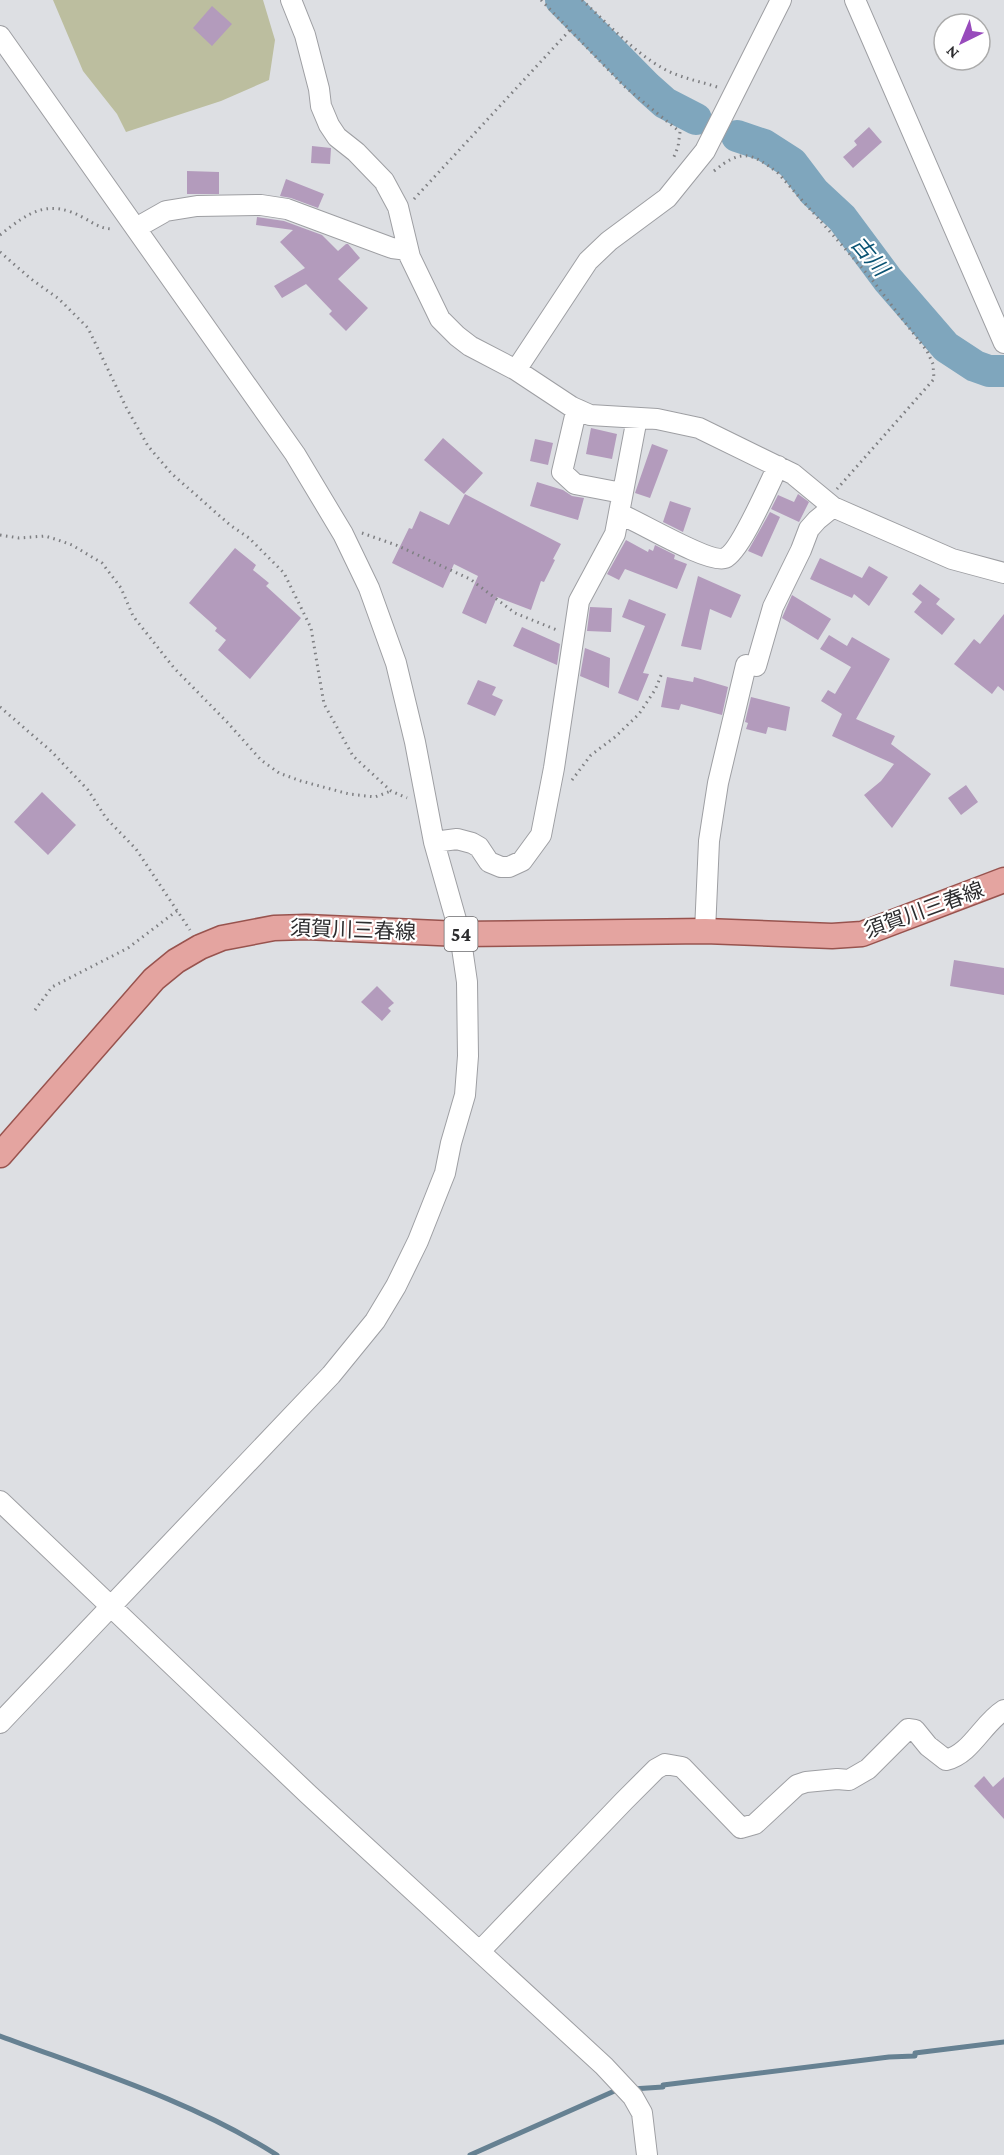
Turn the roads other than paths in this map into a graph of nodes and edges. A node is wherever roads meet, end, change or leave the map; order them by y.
1 (291, 0) edge
2 (781, 0) edge
3 (855, 0) edge
4 (0, 36) edge
5 (136, 228) junction
6 (408, 250) junction
7 (1004, 343) edge
8 (516, 370) junction
9 (579, 410) junction
10 (637, 418) junction
11 (778, 466) junction
12 (622, 493) junction
13 (829, 504) junction
14 (620, 514) junction
15 (1004, 573) edge
16 (434, 842) junction
17 (1004, 880) edge
18 (705, 931) junction
19 (460, 934) junction
20 (0, 1155) edge
21 (0, 1501) edge
22 (112, 1607) junction
23 (1004, 1710) edge
24 (0, 1723) edge
25 (480, 1952) junction
26 (648, 2155) edge

1 - 6 street
2 - 8 street
3 - 7 street
4 - 5 street
5 - 6 street
5 - 16 street
6 - 8 street
8 - 9 street
9 - 10 street
9 - 12 street
10 - 11 street
10 - 12 street
11 - 13 street
11 - 14 street
12 - 14 street
13 - 15 street
13 - 18 street
14 - 16 street
16 - 19 street
17 - 18 main road, 須賀川三春線 / 54
18 - 19 main road, 須賀川三春線 / 54
19 - 20 main road, 須賀川三春線 / 54
19 - 22 street
21 - 22 street
22 - 24 street
22 - 25 street
23 - 25 street
25 - 26 street

